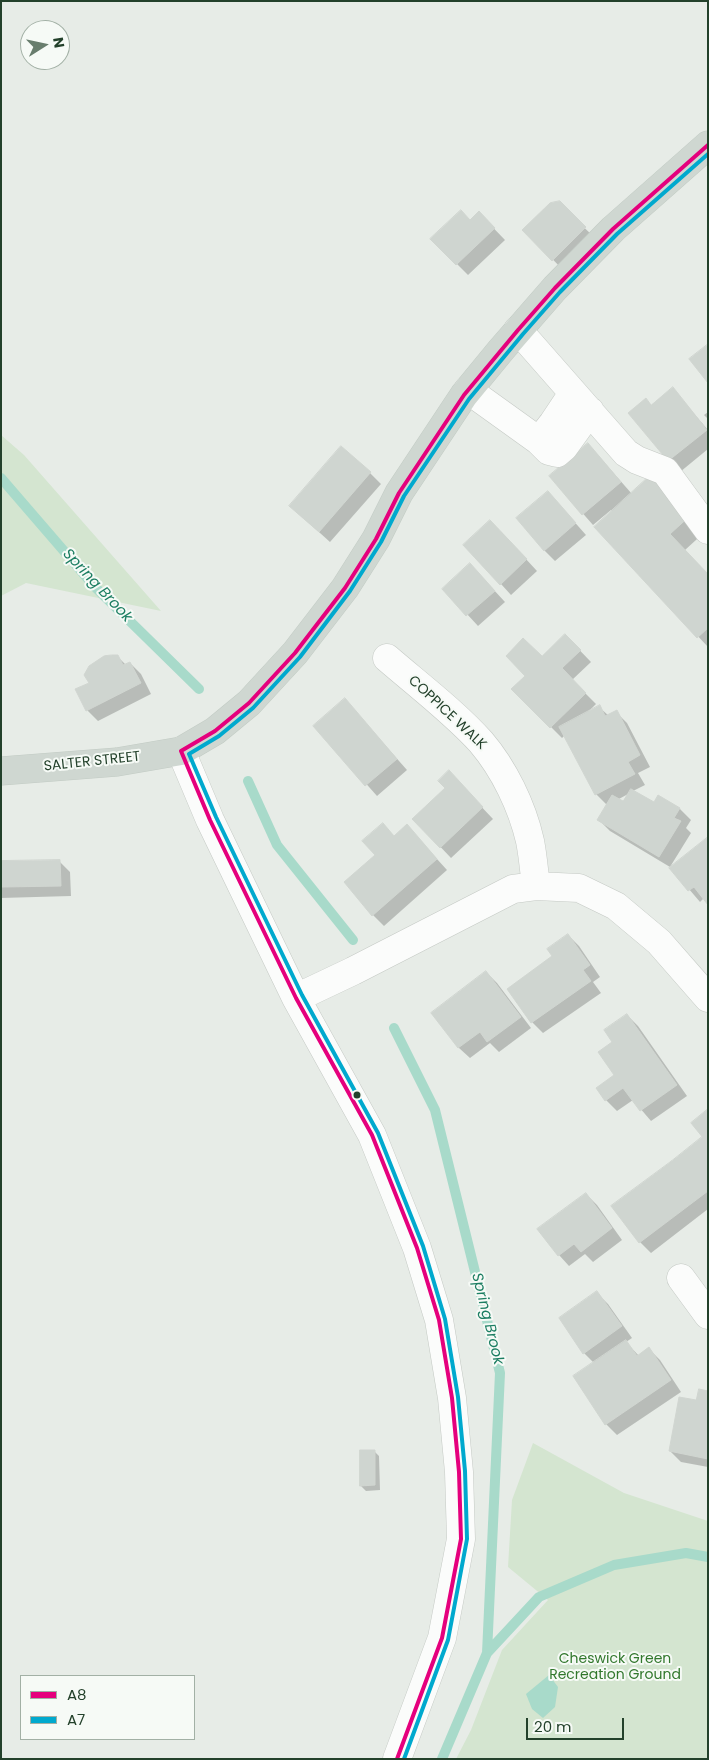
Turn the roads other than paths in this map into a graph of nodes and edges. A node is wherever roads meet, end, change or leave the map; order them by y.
1 (708, 145) edge
2 (518, 330) junction
3 (468, 390) junction
4 (582, 402) junction
5 (708, 530) edge
6 (387, 658) dead end
7 (182, 751) junction
8 (1, 770) edge
9 (536, 886) junction
10 (296, 998) junction
11 (708, 998) edge
12 (681, 1278) dead end
13 (708, 1315) edge
14 (397, 1759) edge

1 - 2 main road
2 - 3 main road
2 - 4 street
3 - 4 street
3 - 7 main road
4 - 5 street
6 - 9 street, COPPICE WALK
7 - 8 main road, SALTER STREET
7 - 10 street
9 - 10 street
9 - 11 street
10 - 14 street
12 - 13 street

